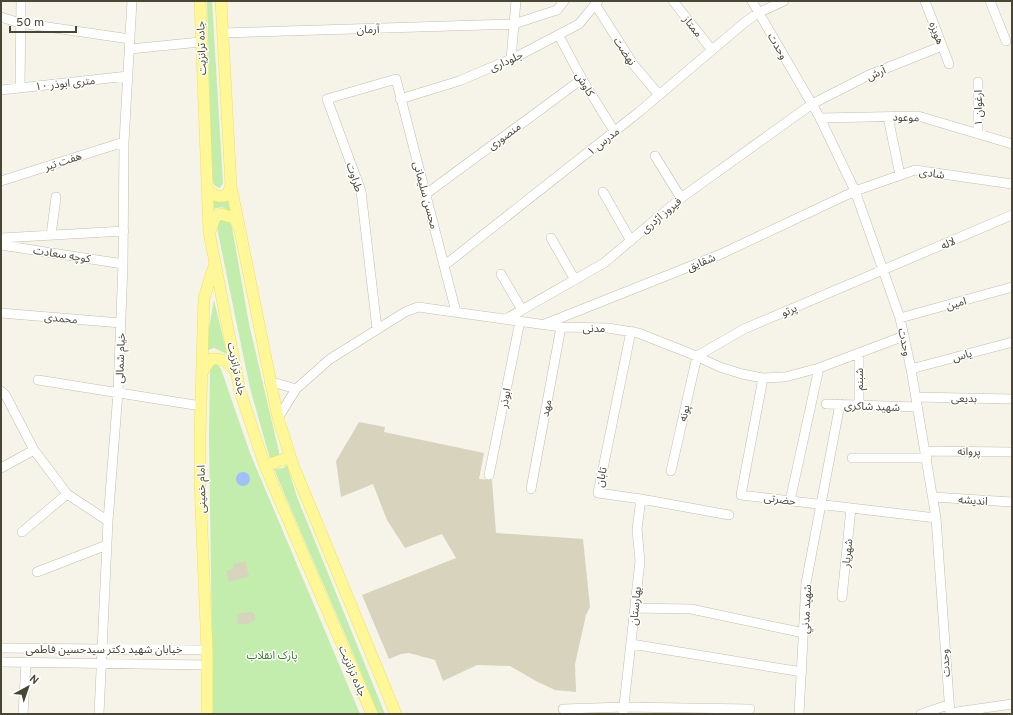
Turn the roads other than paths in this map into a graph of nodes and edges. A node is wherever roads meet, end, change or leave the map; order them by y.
1 (21, 1) edge
2 (132, 1) edge
3 (200, 1) edge
4 (221, 1) edge
5 (516, 1) edge
6 (564, 1) edge
7 (673, 1) edge
8 (752, 1) edge
9 (784, 1) edge
10 (925, 1) edge
11 (990, 1) edge
12 (597, 3) edge
13 (758, 13) junction
14 (1, 17) edge
15 (20, 23) junction
16 (514, 24) junction
17 (223, 33) junction
18 (558, 36) junction
19 (130, 39) junction
20 (1006, 41) dead end
21 (200, 42) junction
22 (942, 46) junction
23 (130, 49) junction
24 (712, 50) junction
25 (511, 59) junction
26 (949, 64) dead end
27 (128, 76) junction
28 (396, 79) joint
29 (582, 79) junction
30 (978, 82) dead end
31 (20, 88) junction
32 (1, 90) edge
33 (659, 95) junction
34 (400, 99) junction
35 (812, 104) junction
36 (888, 116) junction
37 (820, 118) junction
38 (614, 131) junction
39 (978, 134) junction
40 (124, 142) junction
41 (1012, 144) edge
42 (655, 156) dead end
43 (900, 175) junction
44 (1, 181) edge
45 (1012, 184) edge
46 (231, 186) junction
47 (208, 191) junction
48 (855, 191) junction
49 (603, 192) dead end
50 (426, 194) junction
51 (56, 198) dead end
52 (681, 198) junction
53 (1012, 216) edge
54 (238, 225) junction
55 (124, 232) junction
56 (209, 232) junction
57 (52, 236) junction
58 (1, 238) edge
59 (551, 238) dead end
60 (631, 241) junction
61 (1, 245) edge
62 (123, 264) junction
63 (214, 265) junction
64 (445, 265) junction
65 (884, 270) junction
66 (501, 274) dead end
67 (575, 280) junction
68 (1012, 287) edge
69 (522, 310) junction
70 (456, 312) junction
71 (1, 313) edge
72 (900, 318) junction
73 (506, 319) junction
74 (520, 321) junction
75 (121, 323) junction
76 (543, 324) junction
77 (561, 327) junction
78 (378, 329) junction
79 (631, 331) junction
80 (904, 336) junction
81 (1012, 342) edge
82 (859, 353) junction
83 (697, 356) junction
84 (819, 368) junction
85 (911, 369) junction
86 (203, 371) junction
87 (236, 371) junction
88 (764, 378) junction
89 (38, 380) dead end
90 (269, 381) junction
91 (296, 389) junction
92 (1, 391) edge
93 (118, 392) junction
94 (916, 397) junction
95 (1012, 399) edge
96 (826, 404) dead end
97 (840, 404) junction
98 (859, 405) junction
99 (201, 406) junction
100 (917, 407) junction
101 (278, 418) junction
102 (34, 450) junction
103 (1012, 452) edge
104 (926, 454) junction
105 (290, 457) junction
106 (852, 458) dead end
107 (265, 466) junction
108 (1, 468) edge
109 (671, 470) dead end
110 (489, 475) dead end
111 (531, 489) dead end
112 (67, 494) junction
113 (933, 497) junction
114 (641, 499) junction
115 (790, 501) junction
116 (1012, 502) edge
117 (822, 505) junction
118 (851, 508) junction
119 (730, 515) dead end
120 (936, 518) junction
121 (108, 521) junction
122 (22, 532) dead end
123 (107, 545) junction
124 (37, 572) dead end
125 (842, 597) dead end
126 (635, 608) junction
127 (804, 633) junction
128 (631, 644) junction
129 (1, 648) edge
130 (102, 650) junction
131 (207, 650) junction
132 (1, 662) edge
133 (26, 663) junction
134 (102, 664) junction
135 (207, 665) junction
136 (802, 672) junction
137 (1012, 704) edge
138 (563, 709) dead end
139 (750, 709) dead end
140 (624, 710) edge
141 (656, 711) edge
142 (949, 711) edge
143 (23, 714) edge
144 (99, 714) edge
145 (207, 714) edge
146 (372, 714) edge
147 (396, 714) edge
148 (799, 714) edge
149 (921, 714) edge

1 - 15 street
2 - 19 street, خیام شمالی
3 - 21 main road, جاده ترانزیت
4 - 17 main road, جاده ترانزیت
5 - 16 street
6 - 16 street, آرمان
7 - 24 street, ممتاز
8 - 13 street, وحدت
9 - 13 street, مدرس ۱
10 - 22 street, هویزه
11 - 20 street
12 - 18 street, جلوداری
12 - 33 street, نهضت
13 - 24 street, مدرس ۱
13 - 35 street, وحدت
14 - 15 street
15 - 19 street
15 - 31 street
16 - 17 street, آرمان
16 - 25 street
17 - 46 main road, جاده ترانزیت
18 - 25 street, جلوداری
18 - 29 street, کاوش
19 - 23 street, خیام شمالی
21 - 23 street
21 - 47 main road, جاده ترانزیت
22 - 26 street, هویزه
22 - 35 street, آرش
23 - 27 street, خیام شمالی
24 - 33 street, مدرس ۱
25 - 34 street, جلوداری
27 - 31 street, ۱۰ متری ابوذر
27 - 40 street, خیام شمالی
28 - 34 street, محسن سلیمانی
28 - 78 street, طراوت
29 - 38 street, کاوش
29 - 50 street, منصوری
30 - 39 street, ارغوان ۱
31 - 32 street, ۱۰ متری ابوذر
33 - 38 street, مدرس ۱
34 - 50 street, محسن سلیمانی
35 - 37 street, وحدت
35 - 52 street, فیروز اژدری
36 - 37 street, موعود
36 - 39 street, موعود
36 - 43 street
37 - 48 street, وحدت
38 - 64 street, مدرس ۱
39 - 41 street, موعود
40 - 44 street, هفت تير
40 - 55 street, خیام شمالی
42 - 52 street
43 - 45 street, شادی
43 - 48 street, شادی
46 - 47 main road
46 - 54 main road, جاده ترانزیت
47 - 56 main road, جاده ترانزیت
48 - 65 street, وحدت
48 - 76 street, شقایق
49 - 60 street
50 - 64 street, محسن سلیمانی
51 - 57 street
52 - 60 street, فیروز اژدری
53 - 65 street, لاله
54 - 56 main road
54 - 90 main road, جاده ترانزیت
55 - 57 street
55 - 62 street, خیام شمالی
56 - 63 main road, جاده ترانزیت
57 - 58 street
59 - 67 street
60 - 67 street, فیروز اژدری
61 - 62 street, کوچه سعادت
62 - 75 street, خیام شمالی
63 - 86 main road, امام خمینی
63 - 87 main road, جاده ترانزیت
64 - 70 street, محسن سلیمانی
65 - 72 street, وحدت
65 - 83 street, پرتو
66 - 69 street
67 - 69 street, فیروز اژدری
68 - 72 street, امین
69 - 73 street, فیروز اژدری
70 - 73 street, مدنی
70 - 78 street, مدنی
71 - 75 street, محمدی
72 - 80 street, وحدت
73 - 74 street, مدنی
74 - 76 street, مدنی
74 - 110 street, ابوذر
75 - 93 street, خیام شمالی
76 - 77 street, مدنی
77 - 79 street, مدنی
77 - 111 street, مهد
78 - 91 street, مدنی
79 - 83 street, مدنی
79 - 114 street, تابان
80 - 82 street, مدنی
80 - 85 street, وحدت
81 - 85 street, یاس
82 - 84 street, مدنی
82 - 98 street, شبنم
83 - 88 street, مدنی
83 - 109 street, پونه
84 - 88 street, مدنی
84 - 115 street
85 - 94 street, وحدت
86 - 87 main road
86 - 99 main road, امام خمینی
87 - 107 main road, جاده ترانزیت
88 - 115 street, حضرتی
89 - 93 street
90 - 91 street
90 - 101 main road, جاده ترانزیت
91 - 101 street, مدنی
92 - 102 street
93 - 99 street
93 - 121 street, خیام شمالی
94 - 95 street, بدیعی
94 - 100 street, وحدت
96 - 97 street, شهید شاکری
97 - 98 street, شهید شاکری
97 - 117 street, شهيد مدني
98 - 100 street, شهید شاکری
99 - 131 main road, امام خمینی
100 - 104 street, وحدت
101 - 105 main road, جاده ترانزیت
102 - 108 street
102 - 112 street
103 - 104 street, پروانه
104 - 106 street, پروانه
104 - 113 street, وحدت
105 - 107 main road
105 - 147 main road, جاده ترانزیت
107 - 146 main road, جاده ترانزیت
112 - 121 street
112 - 122 street
113 - 116 street, اندیشه
113 - 120 street, وحدت
114 - 119 street, تابان
114 - 126 street, بهارستان
115 - 117 street, حضرتی
117 - 118 street, حضرتی
117 - 127 street, شهيد مدني
118 - 120 street, حضرتی
118 - 125 street, شهریار
120 - 142 street, وحدت
121 - 123 street, خیام شمالی
123 - 124 street
123 - 130 street, خیام شمالی
126 - 127 street
126 - 128 street, بهارستان
127 - 136 street, شهيد مدني
128 - 136 street
128 - 140 street, بهارستان
129 - 130 street, خیابان شهید دکتر سیدحسین فاطمی
130 - 131 street, خیابان شهید دکتر سیدحسین فاطمی
130 - 134 street, خیام شمالی
131 - 135 main road, امام خمینی
132 - 133 street, خیابان شهید دکتر سیدحسین فاطمی
133 - 134 street, خیابان شهید دکتر سیدحسین فاطمی
133 - 143 street
134 - 135 street, خیابان شهید دکتر سیدحسین فاطمی
134 - 144 street, خیام شمالی
135 - 145 main road, امام خمینی
136 - 148 street, شهيد مدني
137 - 142 street
138 - 140 street
139 - 141 street
140 - 141 street
142 - 149 street

